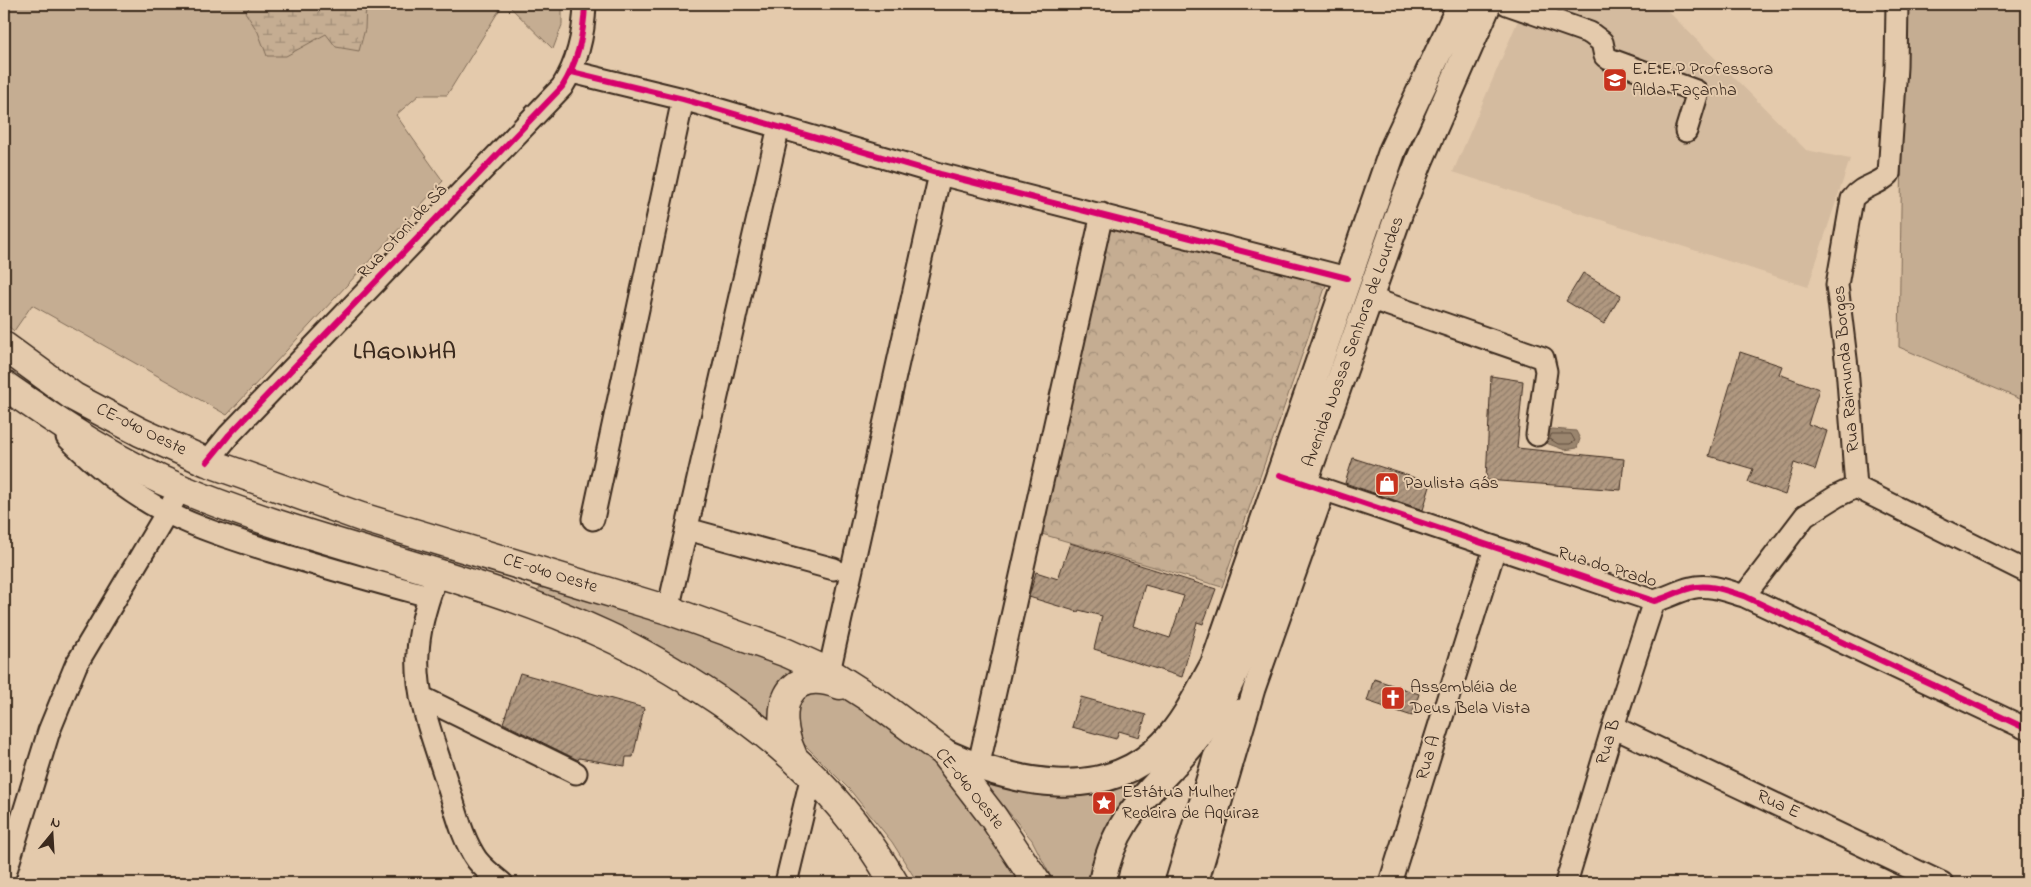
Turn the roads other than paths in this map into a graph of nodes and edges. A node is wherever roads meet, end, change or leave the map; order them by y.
1 (585, 4) edge
2 (1461, 4) edge
3 (1488, 4) edge
4 (1507, 4) edge
5 (1897, 4) edge
6 (572, 72) junction
7 (683, 100) junction
8 (779, 126) junction
9 (1686, 131) dead end
10 (940, 174) junction
11 (1102, 214) junction
12 (1347, 278) junction
13 (1369, 298) junction
14 (4, 346) edge
15 (4, 385) edge
16 (43, 412) junction
17 (1537, 435) dead end
18 (207, 462) junction
19 (1302, 483) junction
20 (1856, 487) junction
21 (182, 489) junction
22 (166, 512) junction
23 (593, 519) dead end
24 (686, 529) junction
25 (1495, 548) junction
26 (834, 569) dead end
27 (2027, 572) edge
28 (433, 585) junction
29 (1744, 596) junction
30 (1654, 601) junction
31 (668, 610) junction
32 (829, 672) junction
33 (1254, 689) junction
34 (865, 694) junction
35 (421, 697) junction
36 (1613, 727) junction
37 (2027, 729) edge
38 (943, 752) junction
39 (792, 754) junction
40 (978, 768) junction
41 (576, 773) dead end
42 (812, 775) junction
43 (4, 878) edge
44 (502, 883) edge
45 (786, 883) edge
46 (894, 883) edge
47 (1037, 883) edge
48 (1102, 883) edge
49 (1176, 883) edge
50 (1197, 883) edge
51 (1390, 883) edge
52 (1566, 883) edge
53 (1942, 883) edge

1 - 6 street, Rua Otoni de Sá
2 - 12 main road, Avenida Nossa Senhora de Lourdes
3 - 13 main road, Avenida Nossa Senhora de Lourdes
4 - 9 street
5 - 20 street, Rua Raimunda Borges
6 - 7 street
6 - 18 street, Rua Otoni de Sá
7 - 8 street
7 - 23 street
8 - 10 street
8 - 24 street
10 - 11 street
10 - 32 street
11 - 12 street
11 - 40 street
12 - 19 main road, Avenida Nossa Senhora de Lourdes
13 - 17 street
13 - 19 main road, Avenida Nossa Senhora de Lourdes
14 - 18 highway, CE-040 Oeste
15 - 16 highway, CE-040 Oeste
16 - 21 highway, CE-040 Oeste
16 - 22 street
18 - 31 highway, CE-040 Oeste
19 - 25 street, Rua do Prado
19 - 33 street
19 - 40 main road, Avenida Nossa Senhora de Lourdes
19 - 48 main road, Avenida Nossa Senhora de Lourdes
20 - 27 street
20 - 29 street
21 - 22 street
21 - 28 highway, CE-040 Oeste
22 - 28 street
22 - 43 street
24 - 26 street
24 - 31 street
25 - 30 street, Rua do Prado
25 - 51 street, Rua A
28 - 35 street
28 - 39 highway, CE-040 Oeste
29 - 30 street, Rua do Prado
29 - 37 street, Rua do Prado
30 - 36 street, Rua B
31 - 32 highway, CE-040 Oeste
32 - 34 highway, CE-040 Oeste
33 - 49 street
33 - 50 street
34 - 38 highway, CE-040 Oeste
34 - 39 highway
35 - 41 street
35 - 44 street
36 - 52 street, Rua B
36 - 53 street, Rua E
38 - 40 main road, Avenida Nossa Senhora de Lourdes
38 - 47 highway, CE-040 Oeste
39 - 42 highway, CE-040 Oeste
42 - 45 street
42 - 46 highway, CE-040 Oeste

